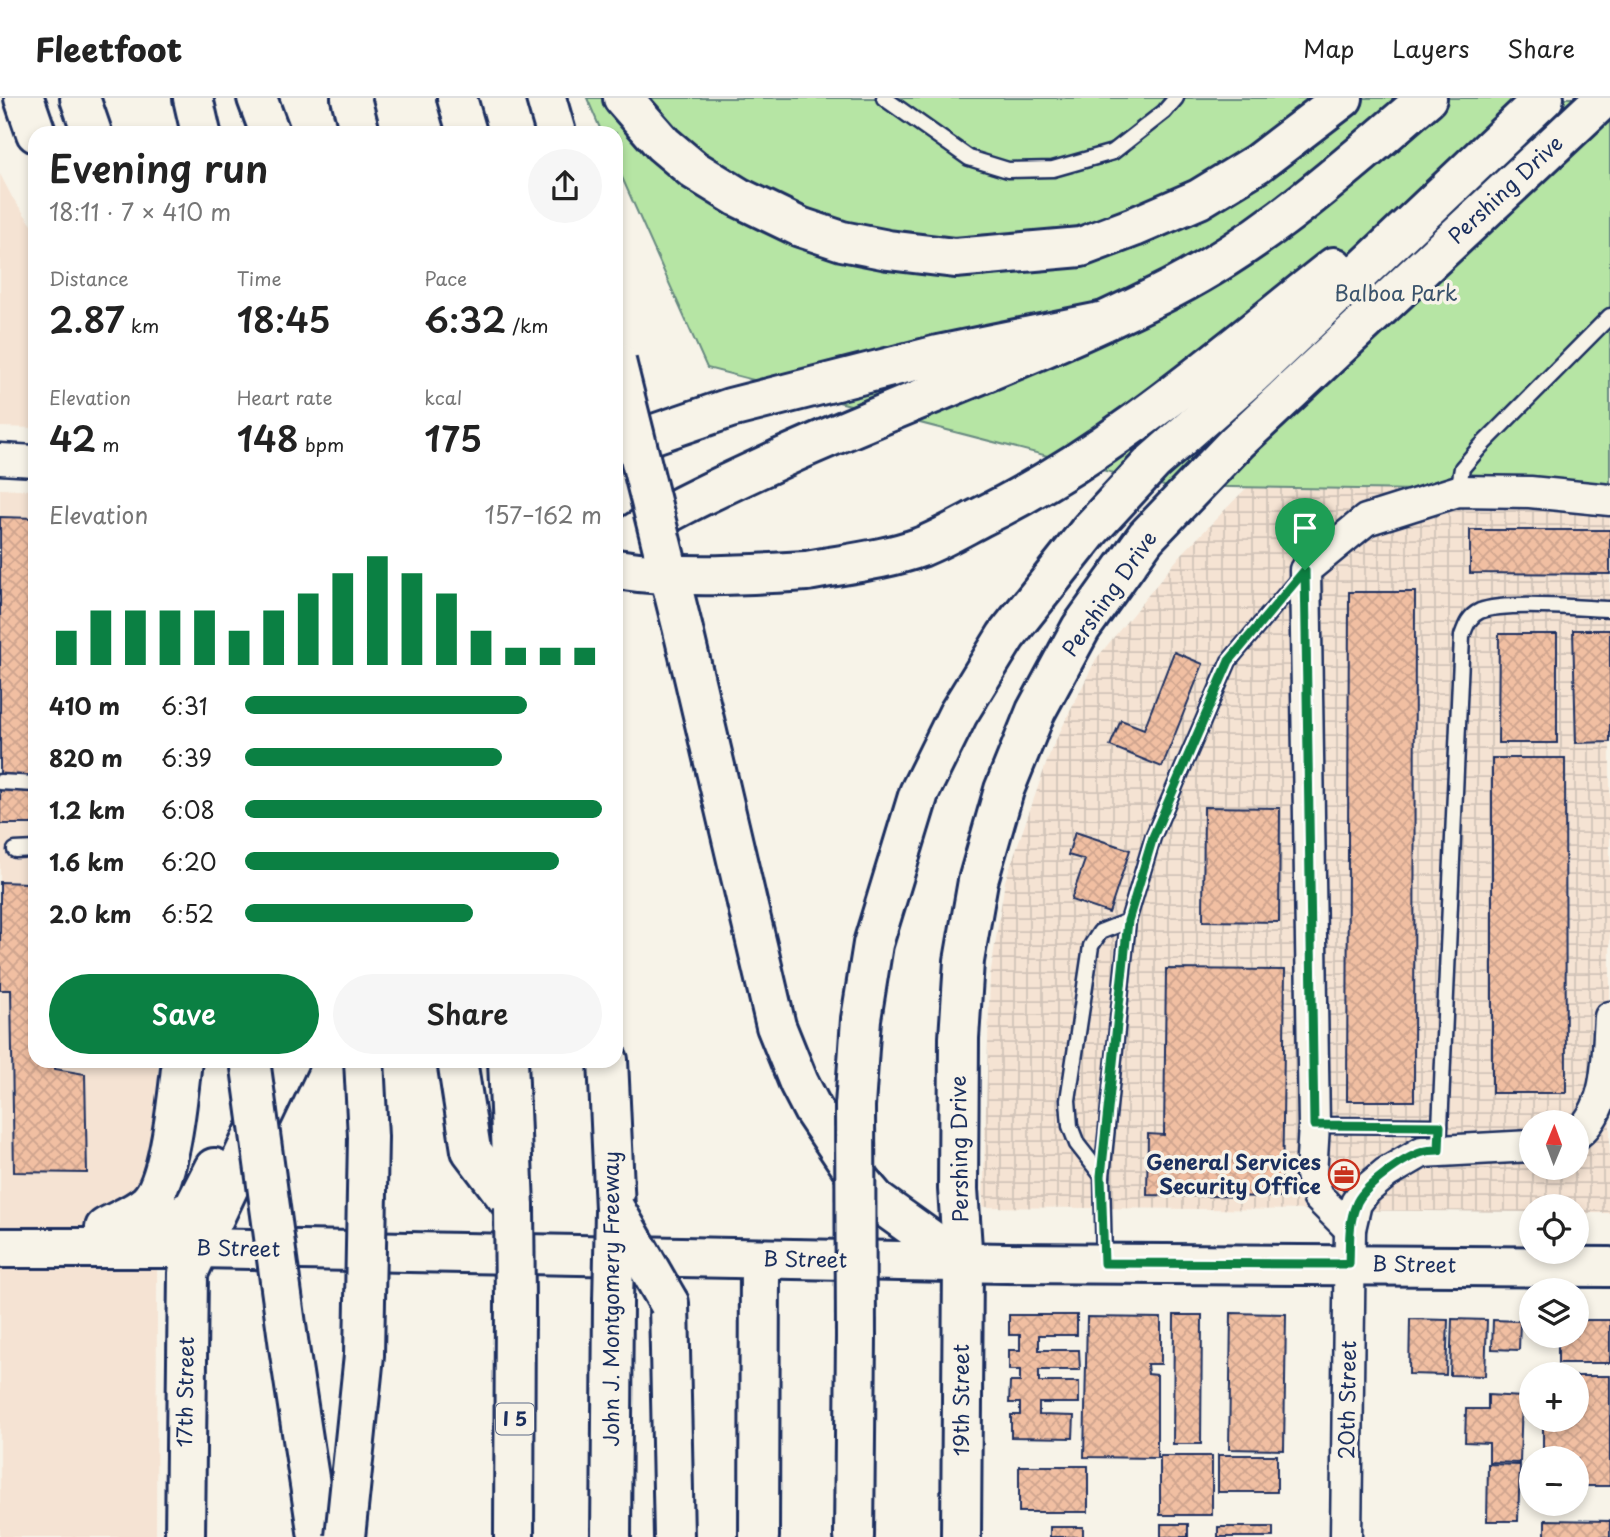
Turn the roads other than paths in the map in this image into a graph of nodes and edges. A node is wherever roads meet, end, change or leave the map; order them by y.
1 (24, 98) edge
2 (80, 98) edge
3 (193, 98) edge
4 (257, 98) edge
5 (351, 98) edge
6 (457, 98) edge
7 (547, 98) edge
8 (623, 98) edge
9 (884, 98) edge
10 (1176, 98) edge
11 (1343, 98) edge
12 (1427, 98) edge
13 (1542, 98) edge
14 (1604, 98) edge
15 (34, 126) edge
16 (90, 126) edge
17 (199, 126) edge
18 (267, 126) edge
19 (358, 126) edge
20 (465, 126) edge
21 (554, 126) edge
22 (1610, 316) edge
23 (1100, 322) junction
24 (623, 389) edge
25 (623, 445) edge
26 (0, 459) edge
27 (28, 461) edge
28 (1458, 491) junction
29 (1610, 500) edge
30 (623, 541) edge
31 (623, 570) edge
32 (1305, 570) junction
33 (1610, 609) edge
34 (0, 782) edge
35 (28, 784) edge
36 (28, 849) edge
37 (15, 850) dead end
38 (1128, 921) junction
39 (1610, 1017) edge
40 (181, 1068) edge
41 (251, 1068) edge
42 (266, 1068) edge
43 (285, 1068) edge
44 (364, 1068) edge
45 (458, 1068) edge
46 (508, 1068) edge
47 (608, 1068) edge
48 (1589, 1121) edge
49 (1314, 1125) junction
50 (1440, 1138) junction
51 (1519, 1145) edge
52 (1101, 1176) junction
53 (514, 1207) junction
54 (615, 1209) junction
55 (1350, 1247) junction
56 (0, 1248) edge
57 (198, 1248) junction
58 (69, 1249) junction
59 (760, 1259) junction
60 (963, 1263) junction
61 (1104, 1263) junction
62 (1610, 1267) edge
63 (185, 1537) edge
64 (318, 1537) edge
65 (345, 1537) edge
66 (514, 1537) edge
67 (611, 1537) edge
68 (674, 1537) edge
69 (759, 1537) edge
70 (854, 1537) edge
71 (961, 1537) edge
72 (1346, 1537) edge

1 - 15 main road
2 - 16 main road
3 - 17 main road
4 - 18 main road
5 - 19 main road
6 - 20 main road
7 - 21 main road
8 - 11 main road
9 - 10 lane
12 - 23 main road
13 - 31 main road, bridge
13 - 70 main road, bridge
14 - 60 main road, Pershing Drive
22 - 28 lane
23 - 25 main road
23 - 30 main road
24 - 60 main road, bridge
26 - 27 street
28 - 29 street
28 - 32 street
32 - 38 lane
32 - 49 street
33 - 50 lane
34 - 35 lane
36 - 37 lane
38 - 52 lane
38 - 52 lane
39 - 48 street
40 - 58 main road
41 - 64 main road, bridge
42 - 58 main road
43 - 57 main road
44 - 65 main road, bridge
45 - 53 main road
46 - 53 main road, I 5
47 - 54 main road, John J. Montgomery Freeway
49 - 50 lane
49 - 55 street
50 - 51 street, 20th Street
50 - 55 street, 20th Street
52 - 61 lane
53 - 66 main road, I 5, bridge
54 - 67 main road, John J. Montgomery Freeway, bridge
54 - 68 main road, bridge
55 - 61 main road, B Street
55 - 62 main road, B Street
55 - 72 street, 20th Street
56 - 58 main road, B Street
57 - 58 main road, B Street
57 - 59 main road, B Street
57 - 63 main road, 17th Street
59 - 60 main road, B Street
59 - 69 main road
60 - 61 main road, B Street
60 - 71 main road, 19th Street

